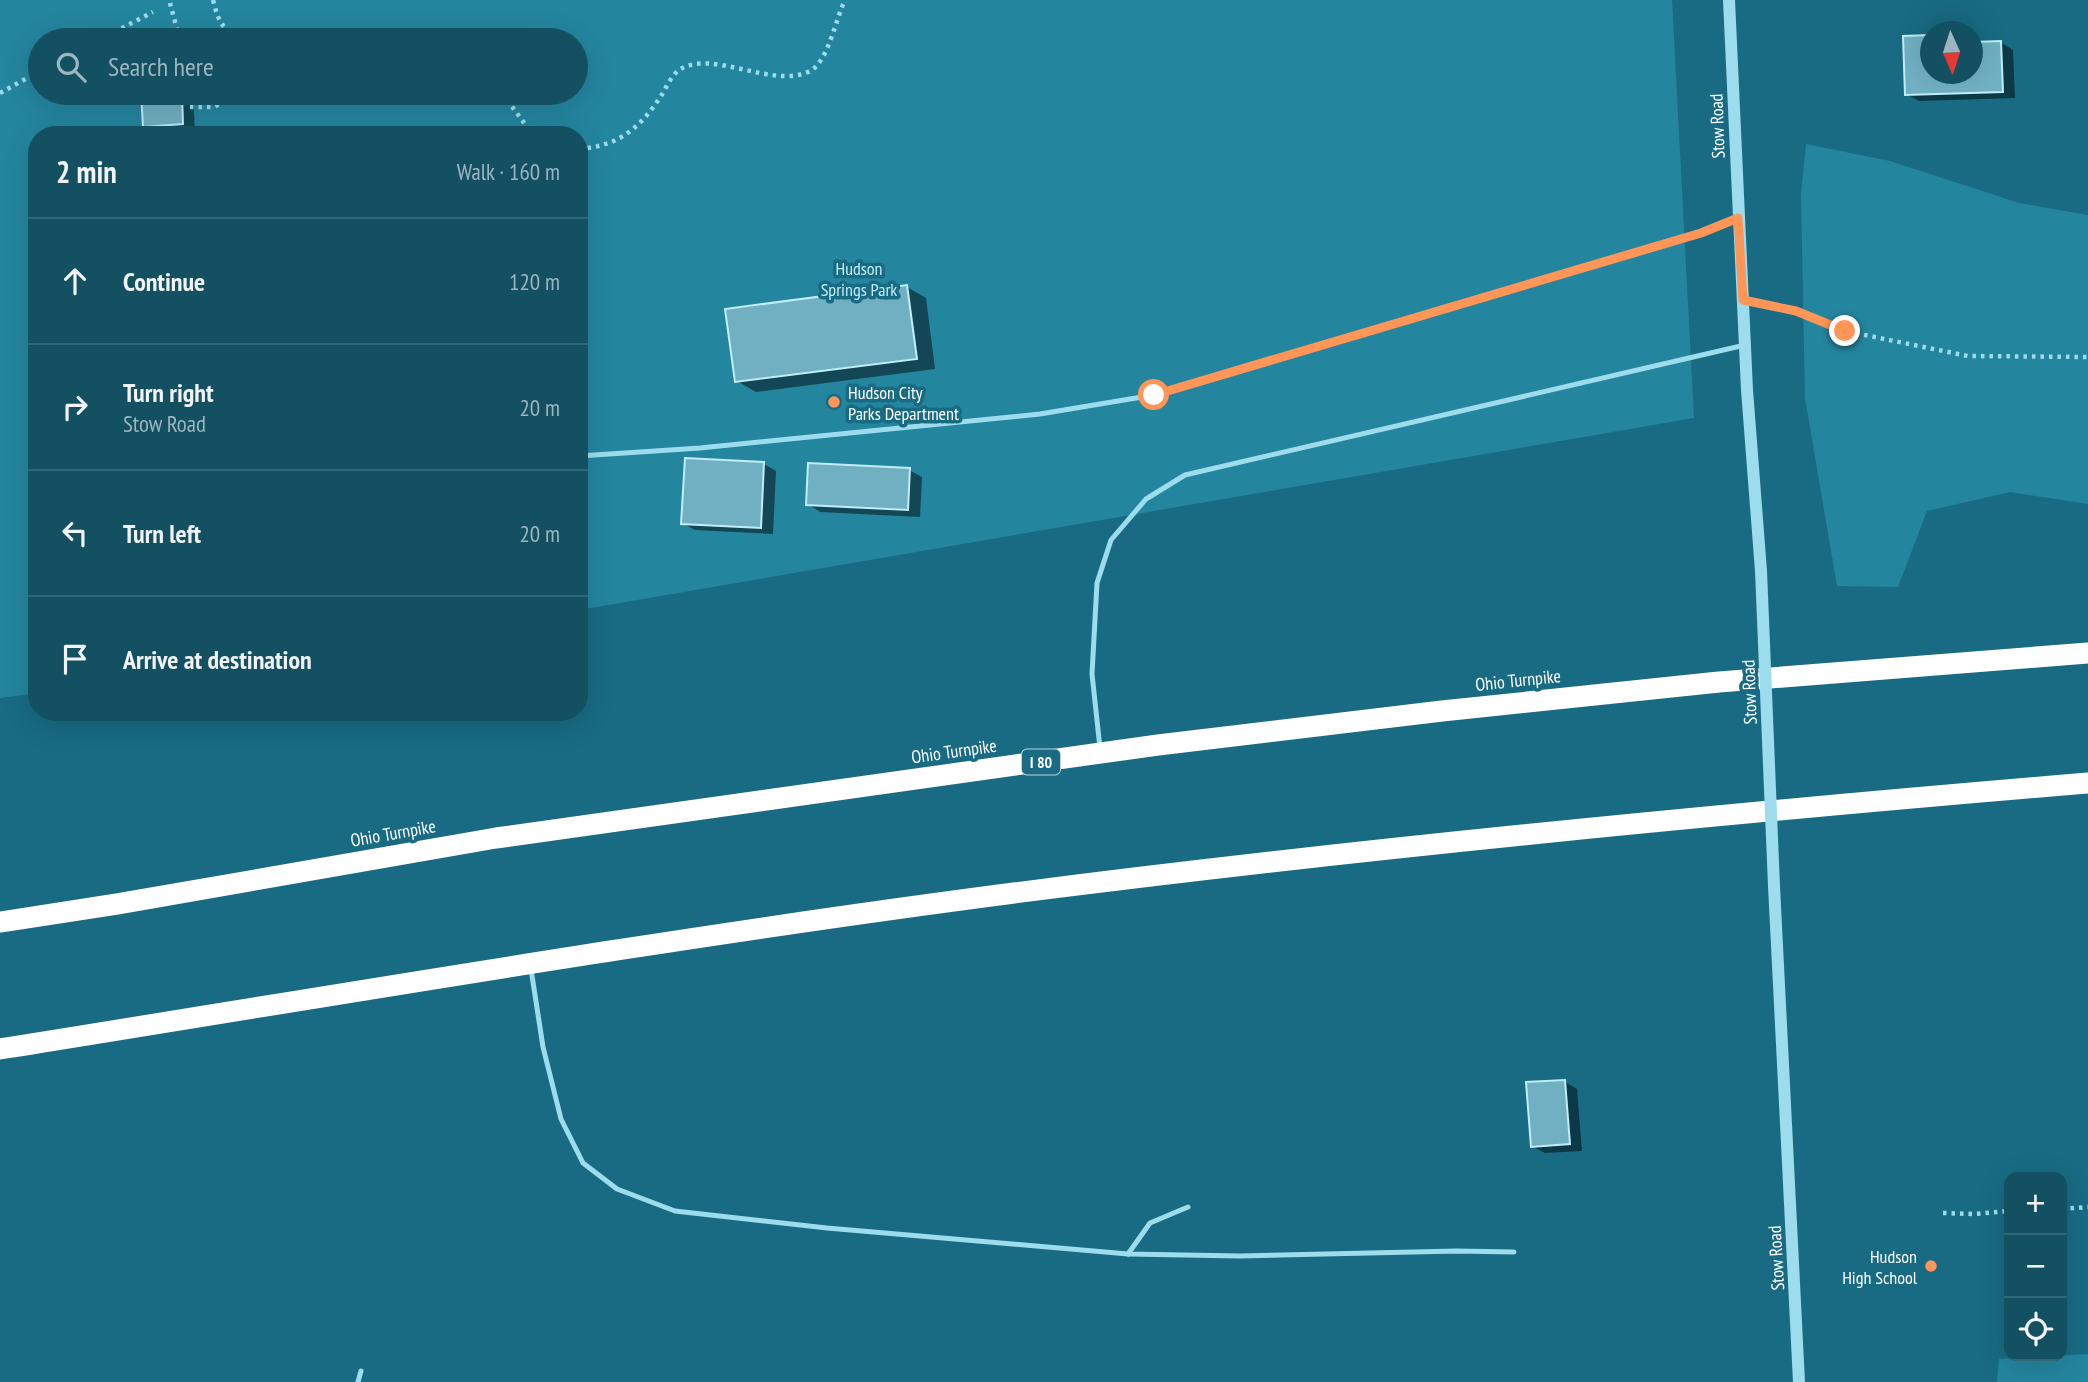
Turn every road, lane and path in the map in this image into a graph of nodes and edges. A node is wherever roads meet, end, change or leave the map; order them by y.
1 (213, 0) edge
2 (845, 0) edge
3 (1729, 0) edge
4 (170, 3) dead end
5 (153, 12) dead end
6 (122, 28) edge
7 (177, 28) edge
8 (224, 28) edge
9 (28, 78) edge
10 (0, 93) edge
11 (185, 105) edge
12 (218, 105) edge
13 (511, 105) edge
14 (526, 126) edge
15 (588, 147) edge
16 (1738, 218) junction
17 (1743, 300) junction
18 (1745, 345) junction
19 (2088, 357) edge
20 (588, 455) edge
21 (2088, 653) edge
22 (1101, 753) junction
23 (2088, 783) edge
24 (0, 922) edge
25 (531, 965) junction
26 (0, 1049) edge
27 (1188, 1207) dead end
28 (2088, 1207) edge
29 (2067, 1209) edge
30 (2004, 1211) edge
31 (1943, 1213) dead end
32 (1514, 1252) dead end
33 (1128, 1254) junction
34 (361, 1371) dead end
35 (358, 1382) edge
36 (1800, 1382) edge

1 - 8 path
2 - 15 path
3 - 16 street, Stow Road
4 - 7 path
5 - 6 path
9 - 10 path
11 - 12 path
13 - 14 path
16 - 17 street, Stow Road
16 - 20 lane
17 - 18 street, Stow Road
17 - 19 path
18 - 22 lane
18 - 36 street, Stow Road, bridge
21 - 22 highway, Ohio Turnpike / I 80
22 - 24 highway, Ohio Turnpike / I 80
23 - 25 highway
25 - 26 highway
25 - 33 lane
27 - 33 lane
28 - 29 path
30 - 31 path
32 - 33 lane
34 - 35 lane

